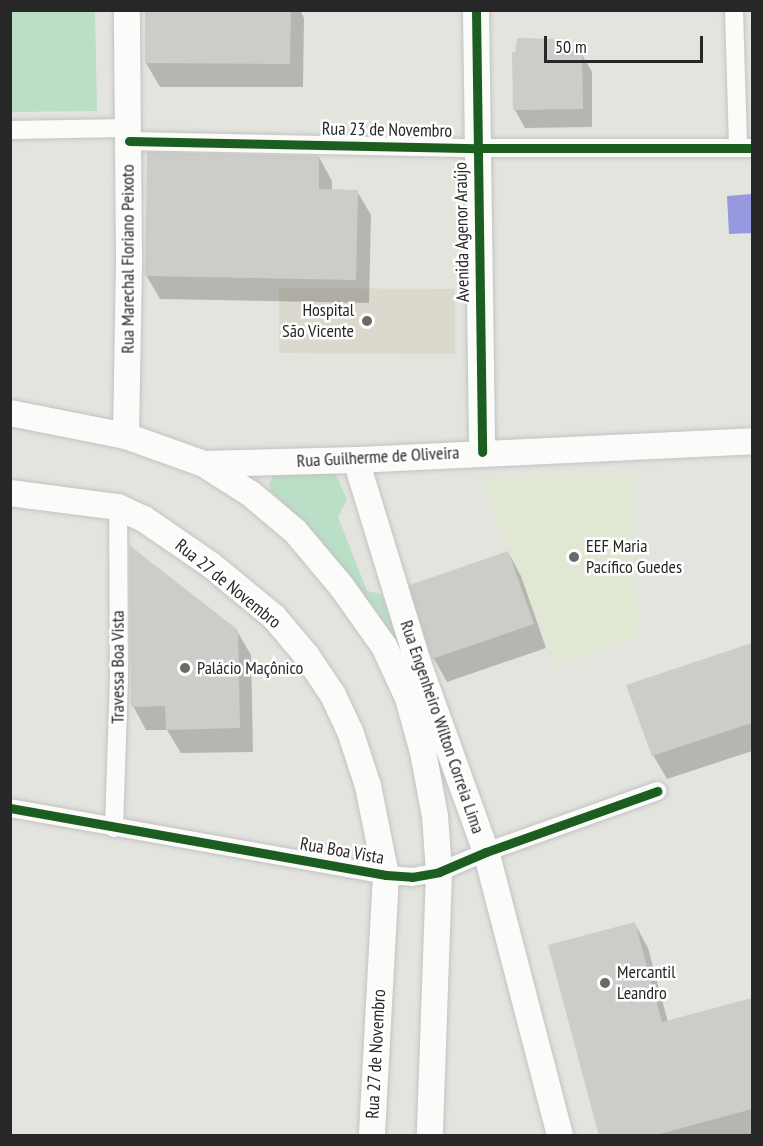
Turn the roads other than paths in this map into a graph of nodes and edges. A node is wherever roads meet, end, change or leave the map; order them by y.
1 (127, 10) edge
2 (476, 10) edge
3 (734, 10) edge
4 (10, 130) edge
5 (129, 135) junction
6 (477, 148) junction
7 (745, 148) edge
8 (10, 412) edge
9 (126, 436) junction
10 (753, 441) edge
11 (482, 452) junction
12 (356, 460) junction
13 (204, 464) junction
14 (10, 493) edge
15 (118, 507) junction
16 (657, 791) dead end
17 (10, 808) edge
18 (114, 828) junction
19 (486, 852) junction
20 (439, 872) junction
21 (386, 876) junction
22 (372, 1136) edge
23 (430, 1136) edge
24 (560, 1136) edge

1 - 5 main road, Rua Marechal Floriano Peixoto
2 - 6 main road, Avenida Agenor Araújo
3 - 7 street
4 - 5 street, Rua 23 de Novembro
5 - 6 street, Rua 23 de Novembro
5 - 9 main road, Rua Marechal Floriano Peixoto
6 - 7 street, Rua 23 de Novembro
6 - 11 main road, Avenida Agenor Araújo
8 - 9 main road, Rua Guilherme de Oliveira
9 - 13 main road, Rua Guilherme de Oliveira
10 - 11 main road, Rua Guilherme de Oliveira
11 - 12 main road, Rua Guilherme de Oliveira
12 - 13 main road, Rua Guilherme de Oliveira
12 - 19 main road, Rua Engenheiro Wilton Correia Lima
13 - 20 main road
14 - 15 main road, Rua 27 de Novembro
15 - 18 street, Travessa Boa Vista
15 - 21 main road, Rua 27 de Novembro
16 - 19 street, Rua Boa Vista
17 - 18 street, Rua Boa Vista
18 - 21 street, Rua Boa Vista
19 - 20 street, Rua Boa Vista
19 - 24 main road, Rua Engenheiro Wilton Correia Lima
20 - 21 street, Rua Boa Vista
20 - 23 main road
21 - 22 main road, Rua 27 de Novembro

